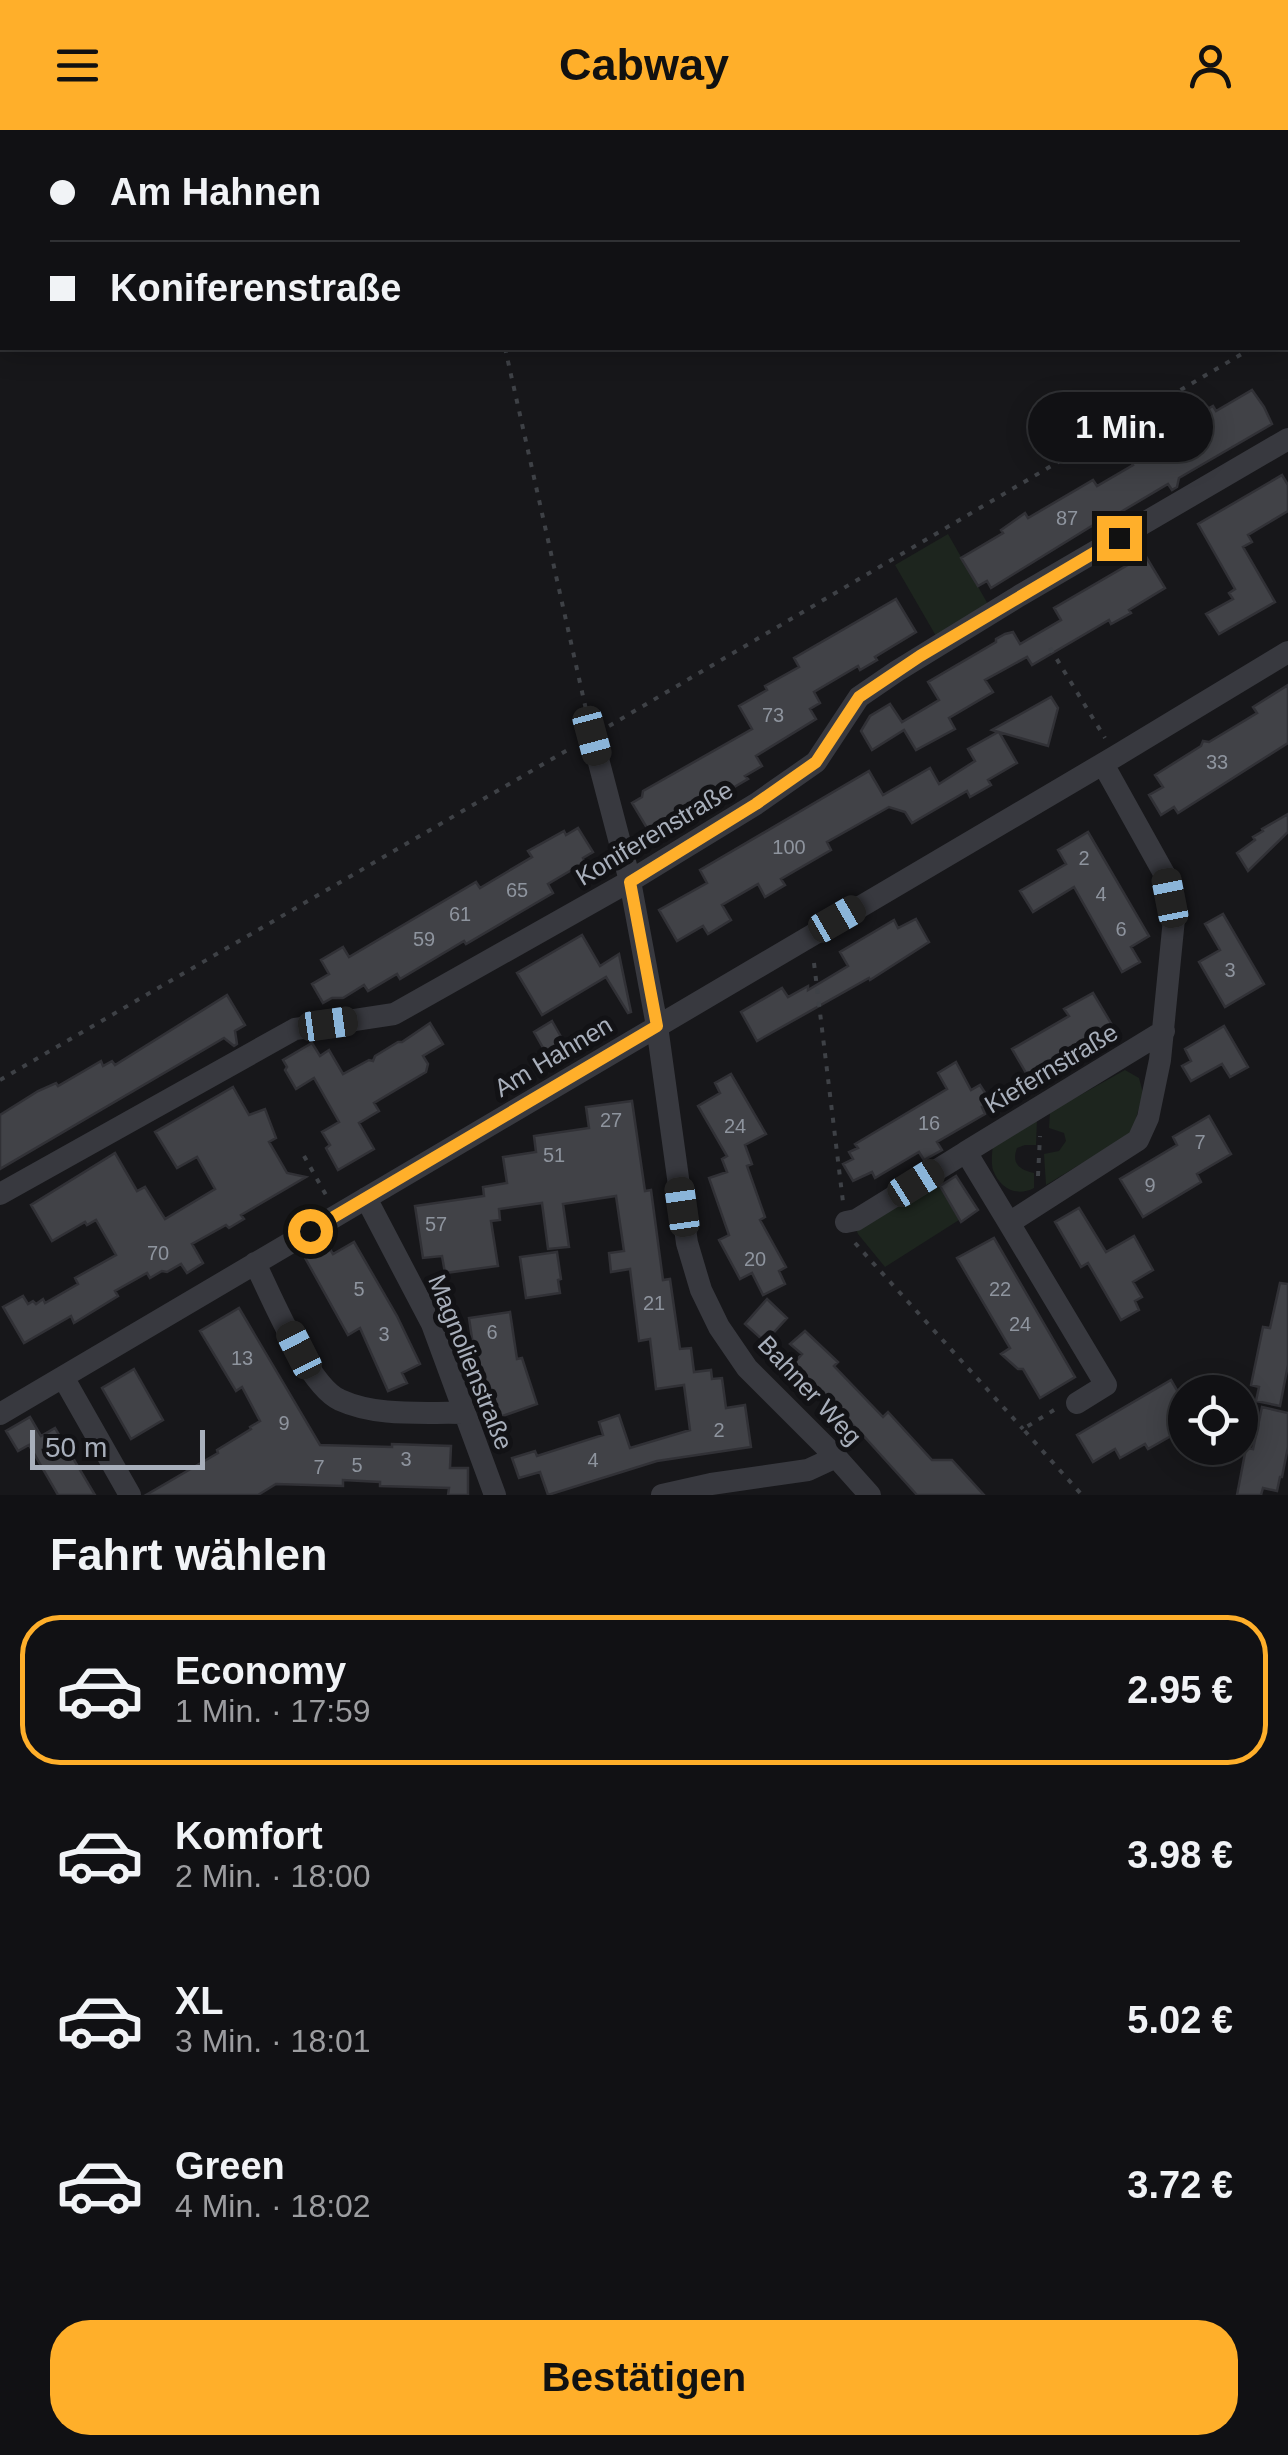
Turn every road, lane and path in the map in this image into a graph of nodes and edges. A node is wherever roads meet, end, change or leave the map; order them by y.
1 (505, 350) edge
2 (1249, 350) edge
3 (1288, 439) edge
4 (1050, 648) dead end
5 (1288, 652) edge
6 (592, 736) junction
7 (1110, 760) junction
8 (630, 882) junction
9 (657, 1026) junction
10 (1164, 1031) junction
11 (0, 1080) edge
12 (1042, 1106) junction
13 (966, 1152) junction
14 (304, 1156) dead end
15 (0, 1194) edge
16 (366, 1198) junction
17 (1036, 1204) junction
18 (338, 1214) junction
19 (846, 1222) dead end
20 (1008, 1223) junction
21 (254, 1263) junction
22 (63, 1376) junction
23 (1078, 1402) joint
24 (463, 1413) junction
25 (0, 1414) edge
26 (836, 1457) junction
27 (130, 1495) edge
28 (494, 1495) edge
29 (662, 1495) edge
30 (870, 1495) edge
31 (1082, 1495) edge

1 - 6 path
2 - 6 path
3 - 8 street, Koniferenstraße
4 - 7 path
5 - 7 street, Am Hahnen
6 - 8 street, Bahner Weg
6 - 11 path
7 - 9 street, Am Hahnen
7 - 10 street
8 - 9 street, Bahner Weg
8 - 15 street, Koniferenstraße
9 - 16 street, Am Hahnen
9 - 26 street, Bahner Weg
10 - 12 street, Kiefernstraße
10 - 17 street
12 - 13 street, Kiefernstraße
12 - 17 path
13 - 19 street, Kiefernstraße
13 - 20 street
14 - 18 path
16 - 18 street, Am Hahnen
16 - 24 street, Magnolienstraße
17 - 20 street
18 - 21 street, Am Hahnen
20 - 23 street
21 - 22 street, Am Hahnen
21 - 24 street
22 - 25 street, Am Hahnen
22 - 27 street
23 - 31 path
24 - 28 street, Magnolienstraße
26 - 29 street
26 - 30 street, Bahner Weg

